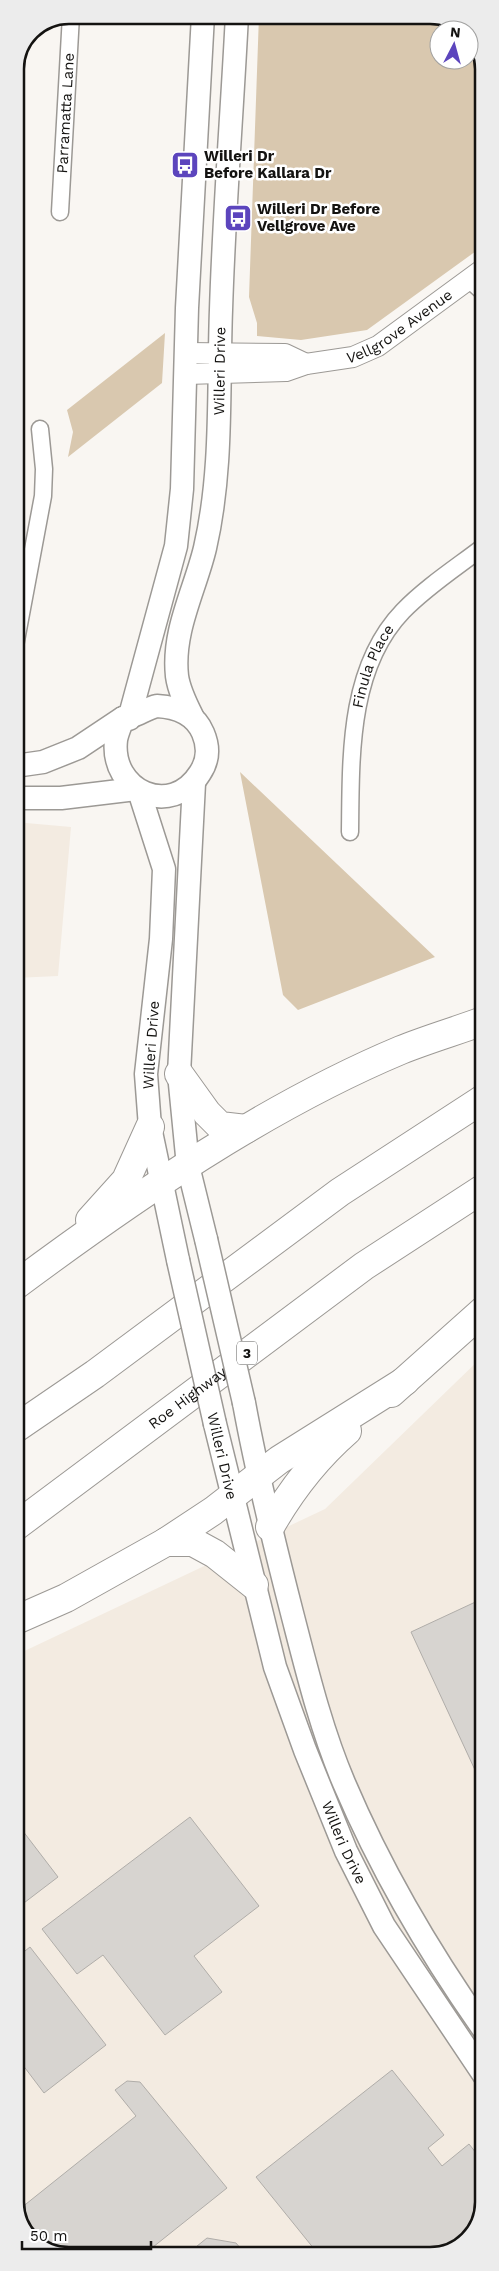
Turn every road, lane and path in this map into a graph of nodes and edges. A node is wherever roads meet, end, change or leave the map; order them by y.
1 (70, 24) edge
2 (203, 24) edge
3 (237, 24) edge
4 (60, 212) dead end
5 (475, 283) edge
6 (186, 363) junction
7 (221, 363) junction
8 (40, 429) dead end
9 (475, 553) edge
10 (24, 598) edge
11 (126, 718) junction
12 (193, 718) junction
13 (24, 765) edge
14 (194, 783) junction
15 (138, 790) junction
16 (24, 798) edge
17 (350, 832) dead end
18 (475, 1025) edge
19 (179, 1074) junction
20 (475, 1105) edge
21 (150, 1127) junction
22 (246, 1130) junction
23 (188, 1166) junction
24 (161, 1183) junction
25 (475, 1194) edge
26 (66, 1248) junction
27 (24, 1280) edge
28 (475, 1318) edge
29 (405, 1380) junction
30 (24, 1423) edge
31 (258, 1476) junction
32 (232, 1497) junction
33 (24, 1520) edge
34 (270, 1527) junction
35 (166, 1542) junction
36 (254, 1585) junction
37 (24, 1616) edge
38 (475, 2017) edge
39 (475, 2062) edge

1 - 4 street, Parramatta Lane
2 - 6 main road, Willeri Drive
3 - 7 main road, Willeri Drive
5 - 7 street, Vellgrove Avenue
6 - 7 street, Vellgrove Avenue
6 - 11 main road, Willeri Drive
7 - 12 main road, Willeri Drive
8 - 10 street
9 - 17 street, Finula Place
11 - 12 main road
11 - 13 main road
11 - 15 main road, Willeri Drive
12 - 14 main road, Willeri Drive
14 - 15 main road
14 - 19 main road, Willeri Drive
15 - 16 main road
15 - 21 main road, Willeri Drive
18 - 22 highway
19 - 22 highway
19 - 23 main road, Willeri Drive
20 - 30 highway
21 - 24 main road, Willeri Drive
21 - 26 highway
22 - 23 highway
23 - 24 highway
23 - 31 main road, Willeri Drive, bridge
24 - 26 highway
24 - 32 main road, Willeri Drive, bridge
25 - 33 highway, Roe Highway / 3
26 - 27 highway
28 - 29 highway
29 - 31 highway
29 - 34 highway
31 - 32 highway
31 - 34 main road, Willeri Drive
32 - 35 highway
32 - 36 main road, Willeri Drive
34 - 38 main road, Willeri Drive
35 - 36 highway
35 - 37 highway
36 - 39 main road, Willeri Drive

